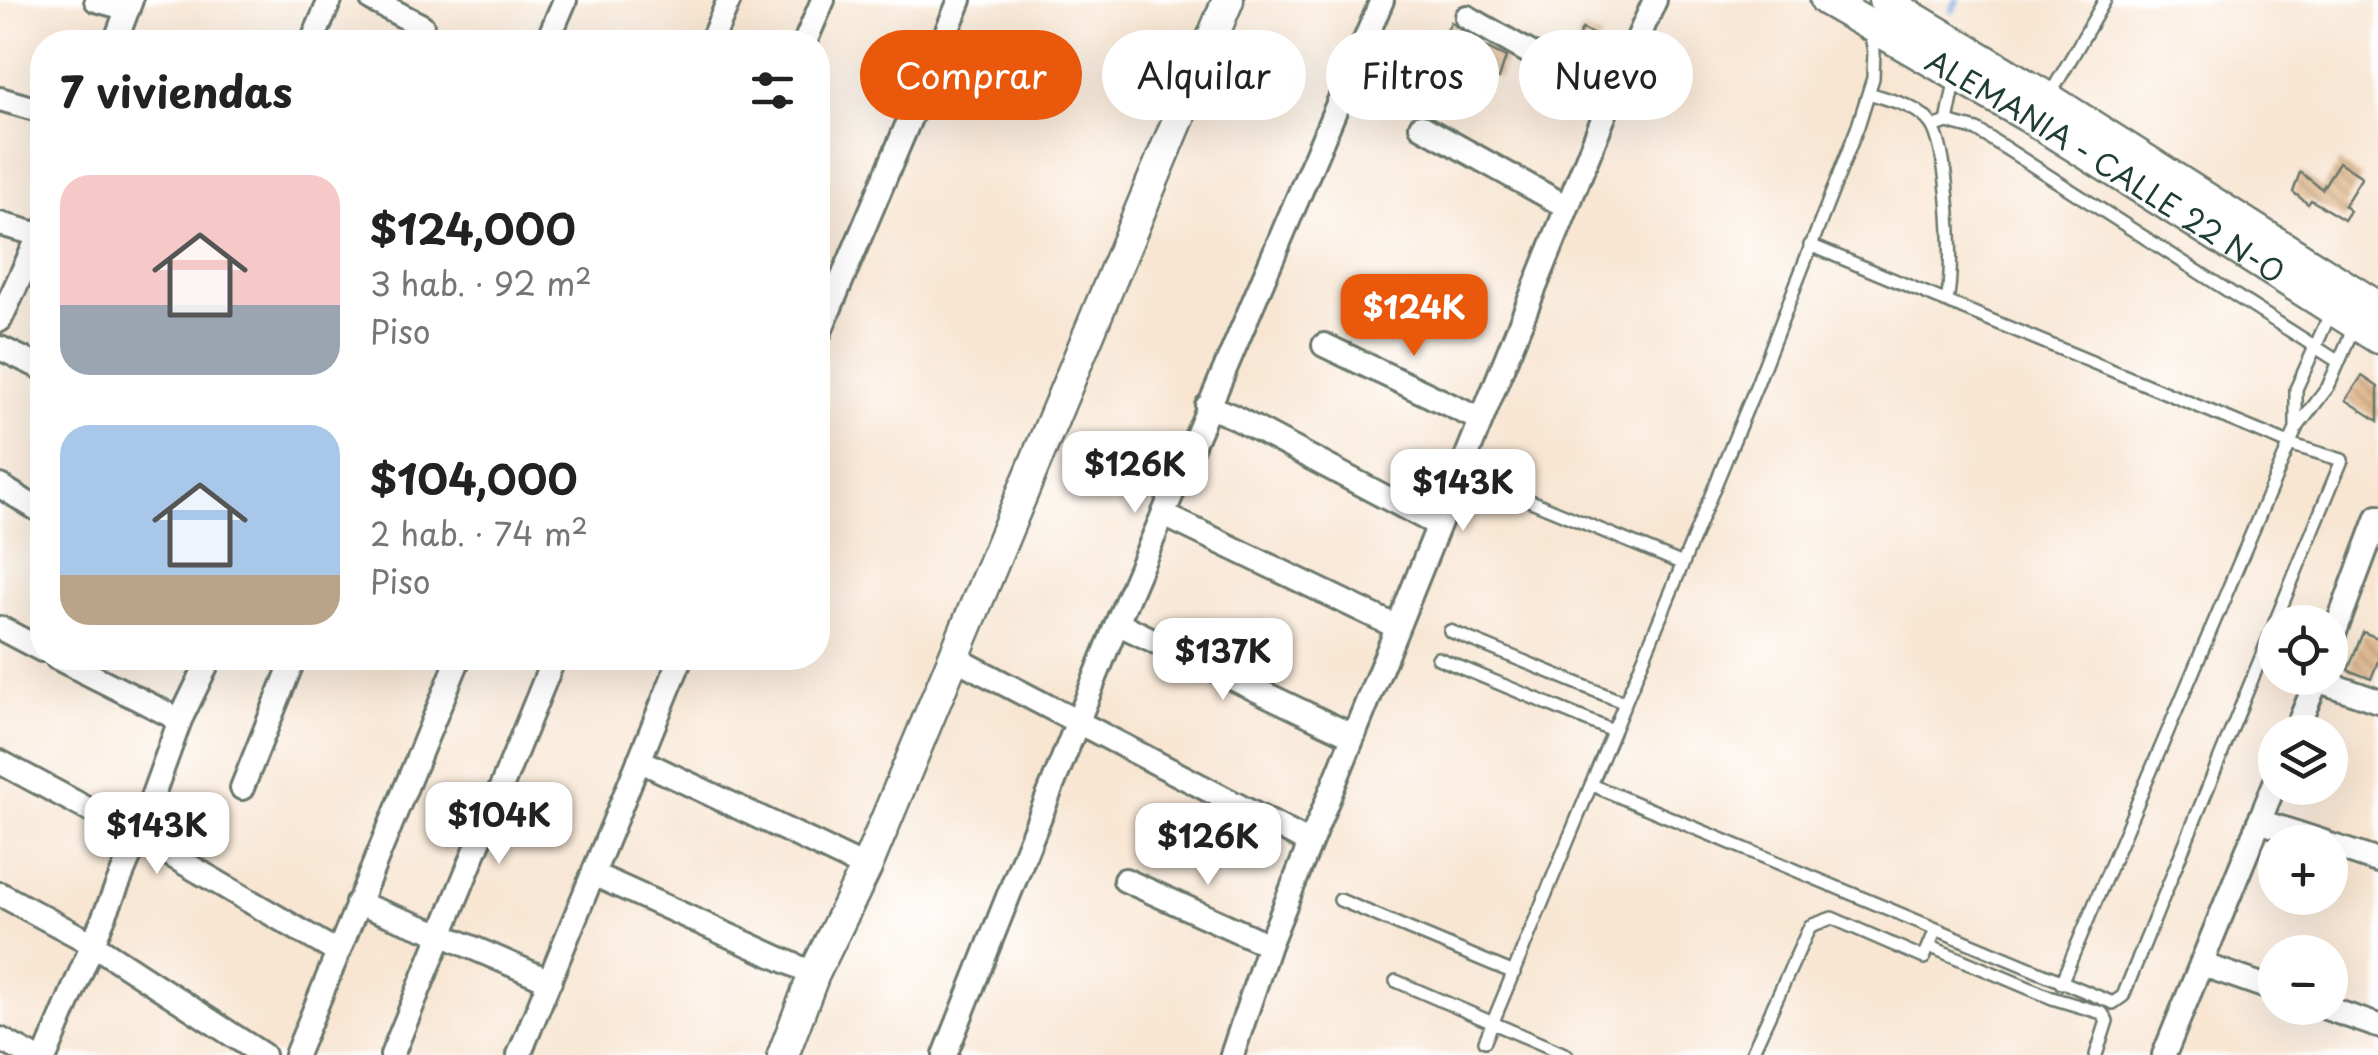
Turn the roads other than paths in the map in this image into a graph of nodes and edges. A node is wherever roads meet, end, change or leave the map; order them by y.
1 (96, 0) edge
2 (330, 0) edge
3 (372, 0) edge
4 (565, 0) edge
5 (729, 0) edge
6 (822, 0) edge
7 (960, 0) edge
8 (1228, 0) edge
9 (1382, 0) edge
10 (1655, 0) edge
11 (1826, 0) edge
12 (2105, 0) edge
13 (130, 4) edge
14 (1885, 7) edge
15 (1468, 17) dead end
16 (422, 26) dead end
17 (120, 30) edge
18 (317, 30) edge
19 (552, 30) edge
20 (717, 30) edge
21 (811, 30) edge
22 (1642, 30) edge
23 (1519, 46) edge
24 (1957, 74) junction
25 (1869, 93) junction
26 (2048, 98) junction
27 (0, 99) edge
28 (30, 108) edge
29 (1602, 120) edge
30 (1947, 122) junction
31 (1421, 126) dead end
32 (1934, 127) junction
33 (1567, 207) junction
34 (0, 224) edge
35 (30, 231) edge
36 (1810, 245) junction
37 (30, 256) edge
38 (1947, 300) junction
39 (830, 308) edge
40 (2361, 319) edge
41 (0, 320) edge
42 (1324, 345) dead end
43 (0, 348) edge
44 (2315, 348) junction
45 (30, 362) edge
46 (2339, 362) junction
47 (1207, 406) junction
48 (1481, 420) junction
49 (2296, 429) junction
50 (2289, 444) junction
51 (0, 486) edge
52 (1509, 492) dead end
53 (30, 505) edge
54 (1164, 515) junction
55 (2378, 517) edge
56 (1438, 526) junction
57 (1683, 564) junction
58 (2282, 605) edge
59 (2345, 605) edge
60 (1116, 623) junction
61 (1397, 627) junction
62 (0, 628) edge
63 (1450, 631) dead end
64 (30, 644) edge
65 (953, 657) junction
66 (1438, 658) dead end
67 (2258, 665) edge
68 (81, 670) edge
69 (204, 670) edge
70 (289, 670) edge
71 (454, 670) edge
72 (549, 670) edge
73 (673, 670) edge
74 (2348, 690) edge
75 (2378, 701) edge
76 (1625, 703) junction
77 (180, 720) junction
78 (1076, 720) junction
79 (1613, 731) junction
80 (1353, 736) junction
81 (640, 760) junction
82 (0, 762) edge
83 (1592, 785) junction
84 (242, 788) dead end
85 (2266, 805) edge
86 (2260, 821) junction
87 (2272, 825) edge
88 (138, 836) junction
89 (1310, 843) junction
90 (2348, 851) edge
91 (2378, 861) edge
92 (866, 868) junction
93 (593, 874) junction
94 (1125, 880) dead end
95 (0, 894) edge
96 (1340, 900) dead end
97 (357, 903) junction
98 (1936, 929) junction
99 (444, 934) junction
100 (91, 943) junction
101 (1269, 945) junction
102 (1929, 946) junction
103 (337, 952) junction
104 (2201, 964) junction
105 (1514, 973) junction
106 (814, 974) junction
107 (550, 981) junction
108 (1396, 981) dead end
109 (2061, 984) junction
110 (2258, 984) edge
111 (2348, 1016) edge
112 (1493, 1023) junction
113 (2378, 1026) edge
114 (0, 1038) edge
115 (1485, 1042) dead end
116 (1752, 1052) edge
117 (30, 1055) edge
118 (46, 1055) edge
119 (263, 1055) edge
120 (296, 1055) edge
121 (392, 1055) edge
122 (520, 1055) edge
123 (783, 1055) edge
124 (945, 1055) edge
125 (1232, 1055) edge
126 (1567, 1055) edge
127 (1770, 1055) edge
128 (2096, 1055) edge
129 (2164, 1055) edge

1 - 13 street
2 - 18 street
3 - 16 street
4 - 19 street
5 - 20 street
6 - 21 street
7 - 39 street
8 - 65 street
9 - 47 street
10 - 22 street
11 - 14 street, ALEMANIA - CALLE 22 N-O
12 - 26 lane
13 - 17 street
14 - 24 street, ALEMANIA - CALLE 22 N-O
14 - 25 lane
14 - 26 street, ALEMANIA - CALLE 22 N-O
15 - 23 street
24 - 30 lane
24 - 40 street, ALEMANIA - CALLE 22 N-O
25 - 32 lane
25 - 36 lane
26 - 40 street, ALEMANIA - CALLE 22 N-O
27 - 28 street
29 - 33 street
30 - 32 lane
30 - 44 lane
31 - 33 street
32 - 38 lane
33 - 48 street
34 - 35 street
36 - 38 lane
36 - 57 lane
37 - 41 street
38 - 50 lane
40 - 44 lane
40 - 46 lane
42 - 48 street
43 - 45 street
44 - 46 lane
44 - 49 lane
46 - 49 lane
47 - 54 street
47 - 56 street
48 - 56 street
49 - 50 lane
50 - 58 lane
50 - 109 lane
51 - 53 street
52 - 57 lane
54 - 60 street
54 - 61 street
55 - 59 street
56 - 61 street
57 - 76 lane
60 - 78 street
60 - 80 street
61 - 80 street
62 - 64 street
63 - 76 lane
65 - 78 street
65 - 92 street
66 - 79 lane
67 - 109 lane
68 - 77 street
69 - 77 street
70 - 84 street
71 - 97 street
72 - 99 street
73 - 81 street
74 - 75 street
76 - 79 lane
77 - 88 street
78 - 89 street
78 - 124 street
79 - 83 lane
80 - 89 street
81 - 92 street
81 - 93 street
82 - 88 street
83 - 98 lane
83 - 105 lane
85 - 86 street
86 - 87 street
86 - 104 street
88 - 100 street
88 - 103 street
89 - 101 street
90 - 91 street
92 - 106 street
93 - 106 street
93 - 107 street
94 - 101 street
95 - 100 street
96 - 105 lane
97 - 99 street
97 - 103 street
98 - 102 lane
98 - 109 lane
99 - 107 street
99 - 121 street
100 - 118 street
100 - 119 street
101 - 125 street
102 - 116 lane
102 - 128 lane
103 - 120 street
104 - 110 street
104 - 129 street
105 - 112 lane
106 - 123 street
107 - 122 street
108 - 112 lane
111 - 113 street
112 - 115 lane
112 - 126 lane
114 - 117 street
116 - 127 lane

